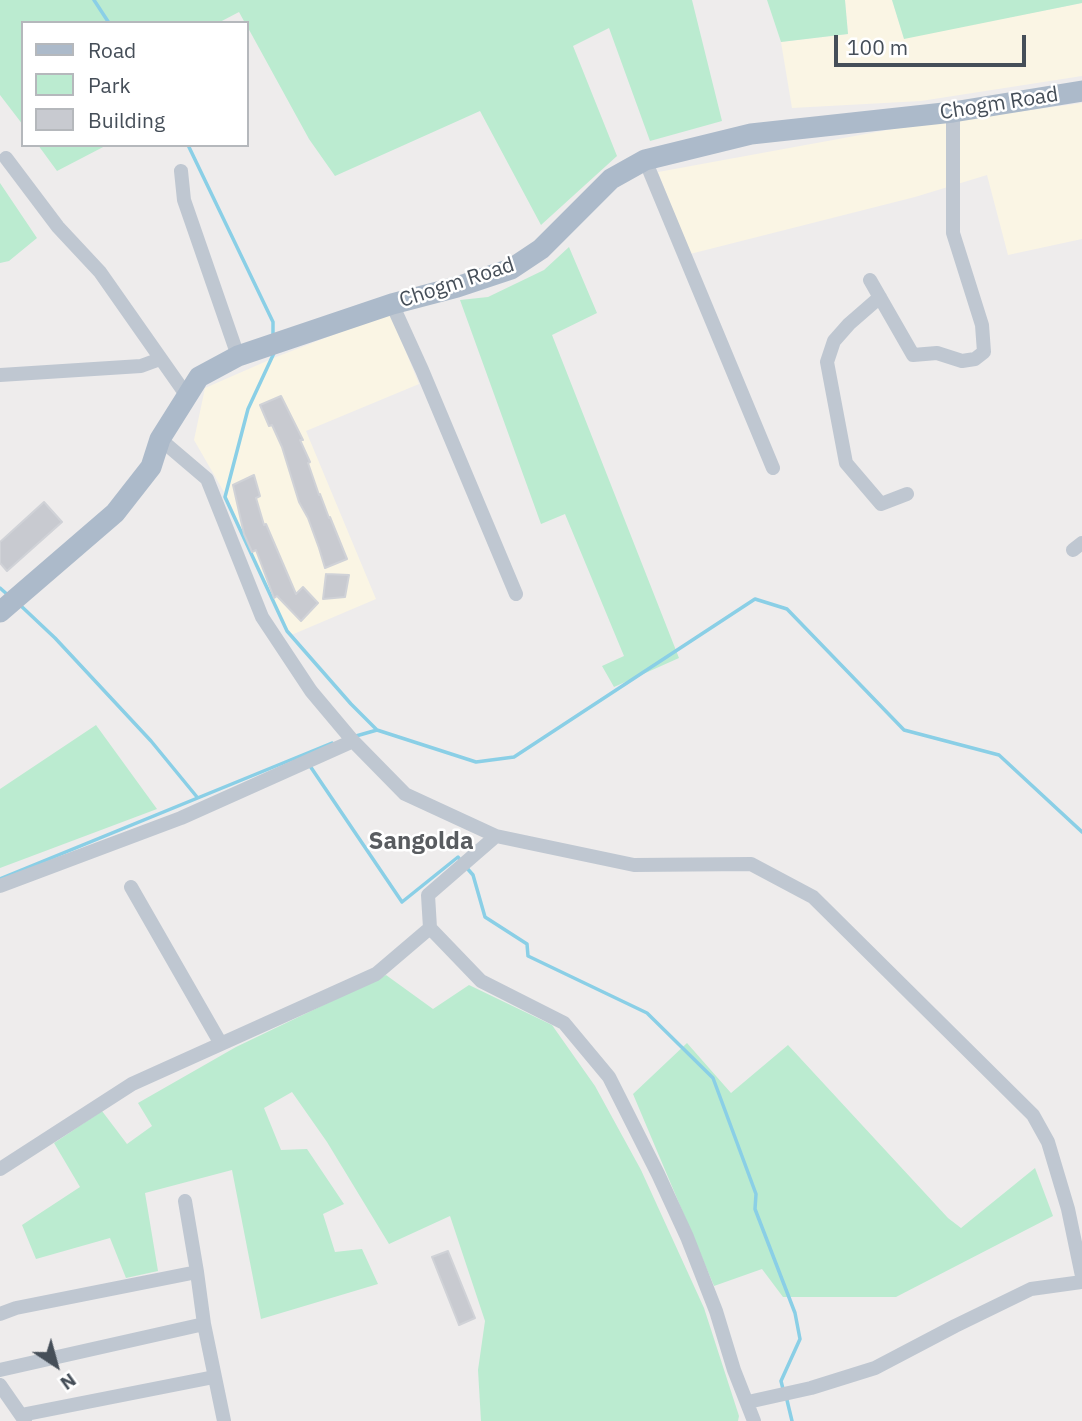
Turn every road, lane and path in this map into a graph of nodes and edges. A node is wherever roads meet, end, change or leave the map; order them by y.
1 (1082, 91) edge
2 (954, 112) junction
3 (6, 158) dead end
4 (645, 160) junction
5 (181, 171) dead end
6 (870, 280) dead end
7 (880, 298) junction
8 (392, 304) junction
9 (238, 356) junction
10 (160, 359) junction
11 (0, 375) edge
12 (187, 396) junction
13 (160, 439) junction
14 (773, 468) dead end
15 (907, 494) dead end
16 (516, 594) dead end
17 (0, 612) edge
18 (353, 741) junction
19 (496, 836) junction
20 (0, 886) edge
21 (131, 887) dead end
22 (430, 928) junction
23 (220, 1044) junction
24 (0, 1169) edge
25 (185, 1201) dead end
26 (197, 1272) junction
27 (1082, 1276) edge
28 (1082, 1282) edge
29 (0, 1314) edge
30 (204, 1324) junction
31 (0, 1370) edge
32 (214, 1377) junction
33 (0, 1385) edge
34 (748, 1402) junction
35 (23, 1418) edge
36 (224, 1421) edge
37 (754, 1421) edge

1 - 2 main road, Chogm Road
2 - 4 main road, Chogm Road
2 - 7 street
3 - 10 street
4 - 8 main road, Chogm Road
4 - 14 street
5 - 9 street
6 - 7 street
7 - 15 street
8 - 9 main road, Chogm Road
8 - 16 street
9 - 12 main road, Chogm Road
10 - 11 street
10 - 12 street
12 - 13 main road, Chogm Road
13 - 17 main road, Chogm Road
13 - 18 street
18 - 19 street
18 - 20 street
19 - 22 street
19 - 27 street
21 - 23 street
22 - 23 street
22 - 34 street
23 - 24 street
25 - 26 street
26 - 29 street
26 - 30 street
28 - 34 street
30 - 31 street
30 - 32 street
32 - 35 street
32 - 36 street
33 - 35 street
34 - 37 street

